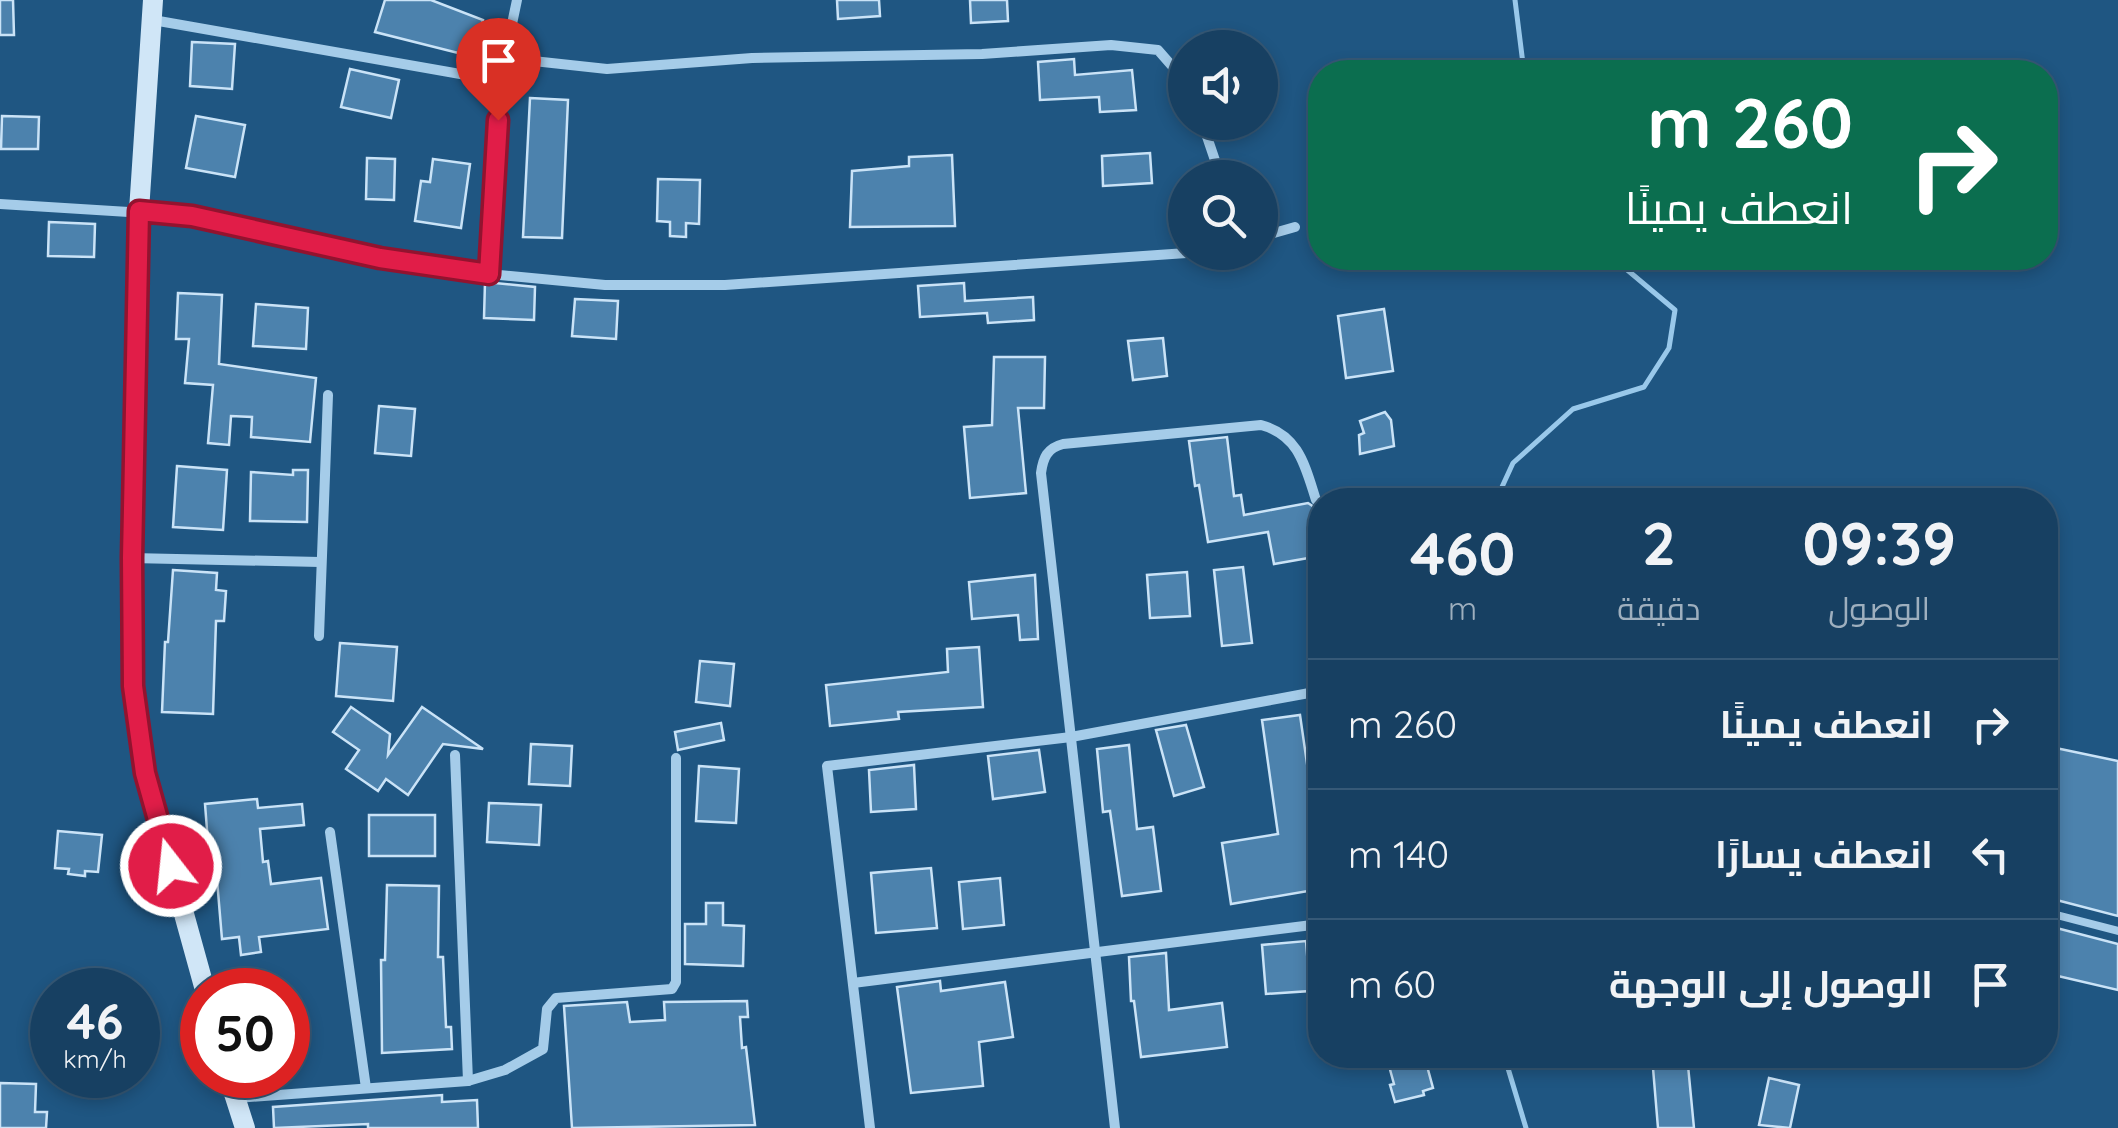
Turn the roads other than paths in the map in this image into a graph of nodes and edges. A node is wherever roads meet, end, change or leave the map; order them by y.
1 (517, 0) edge
2 (152, 10) edge
3 (505, 58) junction
4 (1168, 61) edge
5 (500, 81) junction
6 (0, 204) edge
7 (139, 211) junction
8 (1296, 227) dead end
9 (1278, 232) edge
10 (1168, 254) edge
11 (489, 274) junction
12 (328, 395) dead end
13 (1312, 488) edge
14 (132, 558) junction
15 (320, 562) junction
16 (320, 636) dead end
17 (1308, 693) edge
18 (1071, 736) junction
19 (454, 755) dead end
20 (676, 758) dead end
21 (330, 832) dead end
22 (2058, 915) edge
23 (1308, 926) edge
24 (2118, 931) edge
25 (1096, 952) junction
26 (199, 968) edge
27 (852, 983) junction
28 (468, 1082) junction
29 (366, 1088) junction
30 (310, 1092) edge
31 (234, 1098) joint
32 (233, 1128) edge
33 (245, 1128) edge
34 (870, 1128) edge
35 (1115, 1128) edge

1 - 3 street
2 - 5 street
2 - 7 main road
3 - 4 street
3 - 5 street
5 - 11 street
6 - 7 street
7 - 11 street
7 - 14 main road
8 - 9 street
10 - 11 street
12 - 15 street
13 - 18 street
14 - 15 street
14 - 26 main road
15 - 16 street
17 - 18 street
18 - 25 street
18 - 27 street
19 - 28 street
20 - 28 street
21 - 29 street
22 - 24 lane
23 - 25 street
25 - 27 street
25 - 35 street
27 - 34 street
28 - 29 street
29 - 30 street
31 - 32 street
31 - 33 main road

